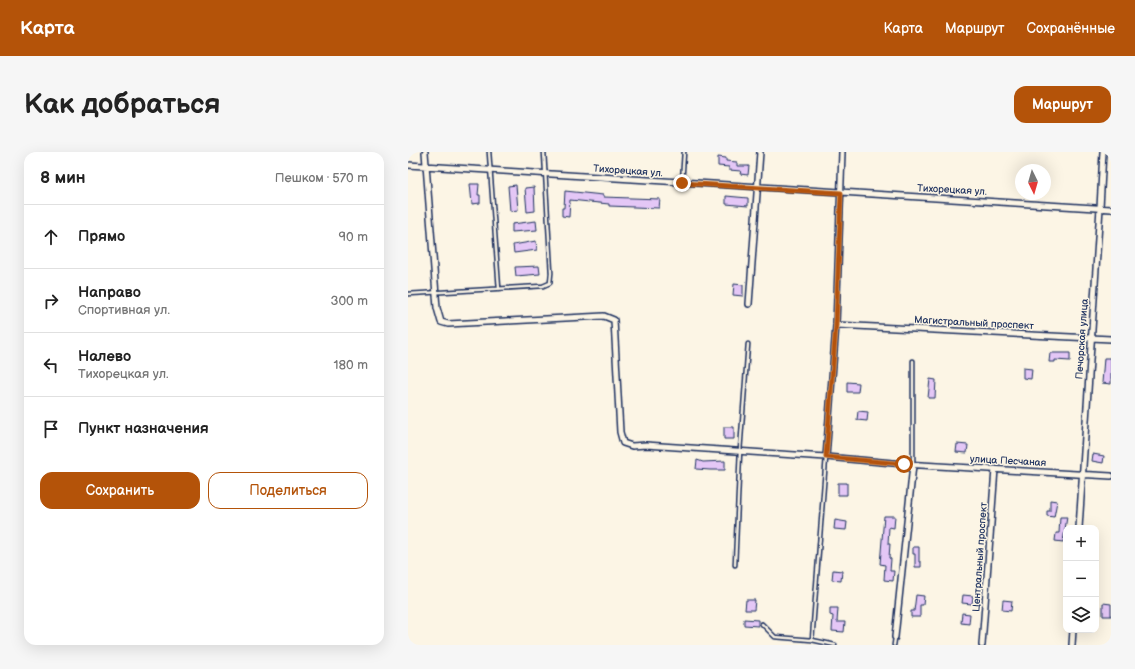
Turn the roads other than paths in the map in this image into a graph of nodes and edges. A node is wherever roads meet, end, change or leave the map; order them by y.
1 (425, 152) edge
2 (489, 152) edge
3 (544, 152) edge
4 (684, 152) edge
5 (760, 152) edge
6 (842, 152) edge
7 (1102, 152) edge
8 (408, 165) edge
9 (426, 166) junction
10 (491, 171) junction
11 (545, 174) junction
12 (682, 183) junction
13 (757, 188) junction
14 (841, 193) junction
15 (1100, 208) junction
16 (1111, 209) edge
17 (499, 289) junction
18 (436, 293) junction
19 (408, 294) edge
20 (749, 304) dead end
21 (836, 325) junction
22 (1092, 338) junction
23 (1111, 339) edge
24 (748, 344) dead end
25 (913, 361) dead end
26 (740, 451) junction
27 (826, 457) junction
28 (912, 465) junction
29 (995, 470) junction
30 (1082, 474) junction
31 (1111, 476) edge
32 (1079, 525) edge
33 (735, 564) dead end
34 (762, 624) dead end
35 (1073, 633) edge
36 (895, 637) joint
37 (812, 640) junction
38 (835, 645) edge
39 (894, 645) edge
40 (982, 645) edge
41 (1072, 645) edge

1 - 9 street
2 - 10 lane
3 - 11 lane
4 - 12 lane
5 - 13 street
6 - 14 street
7 - 15 street, Печорская улица
8 - 9 street, Тихорецкая ул.
9 - 10 street, Тихорецкая ул.
9 - 18 street
10 - 11 street, Тихорецкая ул.
10 - 17 lane
11 - 12 street, Тихорецкая ул.
11 - 17 lane
12 - 13 street, Тихорецкая ул.
13 - 14 street, Тихорецкая ул.
13 - 20 street
14 - 15 street, Тихорецкая ул.
14 - 21 street
15 - 16 street, Тихорецкая ул.
15 - 22 street, Печорская улица
17 - 18 lane
18 - 19 lane
18 - 26 street, улица Песчаная
21 - 22 street, Магистральный проспект
21 - 27 street
22 - 23 street, Магистральный проспект
22 - 30 street, Печорская улица
24 - 26 lane
25 - 28 lane
26 - 27 street, улица Песчаная
26 - 33 lane
27 - 28 street, улица Песчаная
27 - 37 lane
28 - 29 street, улица Песчаная
28 - 36 street
29 - 30 street, улица Песчаная
29 - 40 street, Центральный проспект
30 - 31 street, улица Песчаная
30 - 32 street, Печорская улица
34 - 37 lane
35 - 41 street
36 - 39 lane
37 - 38 lane

